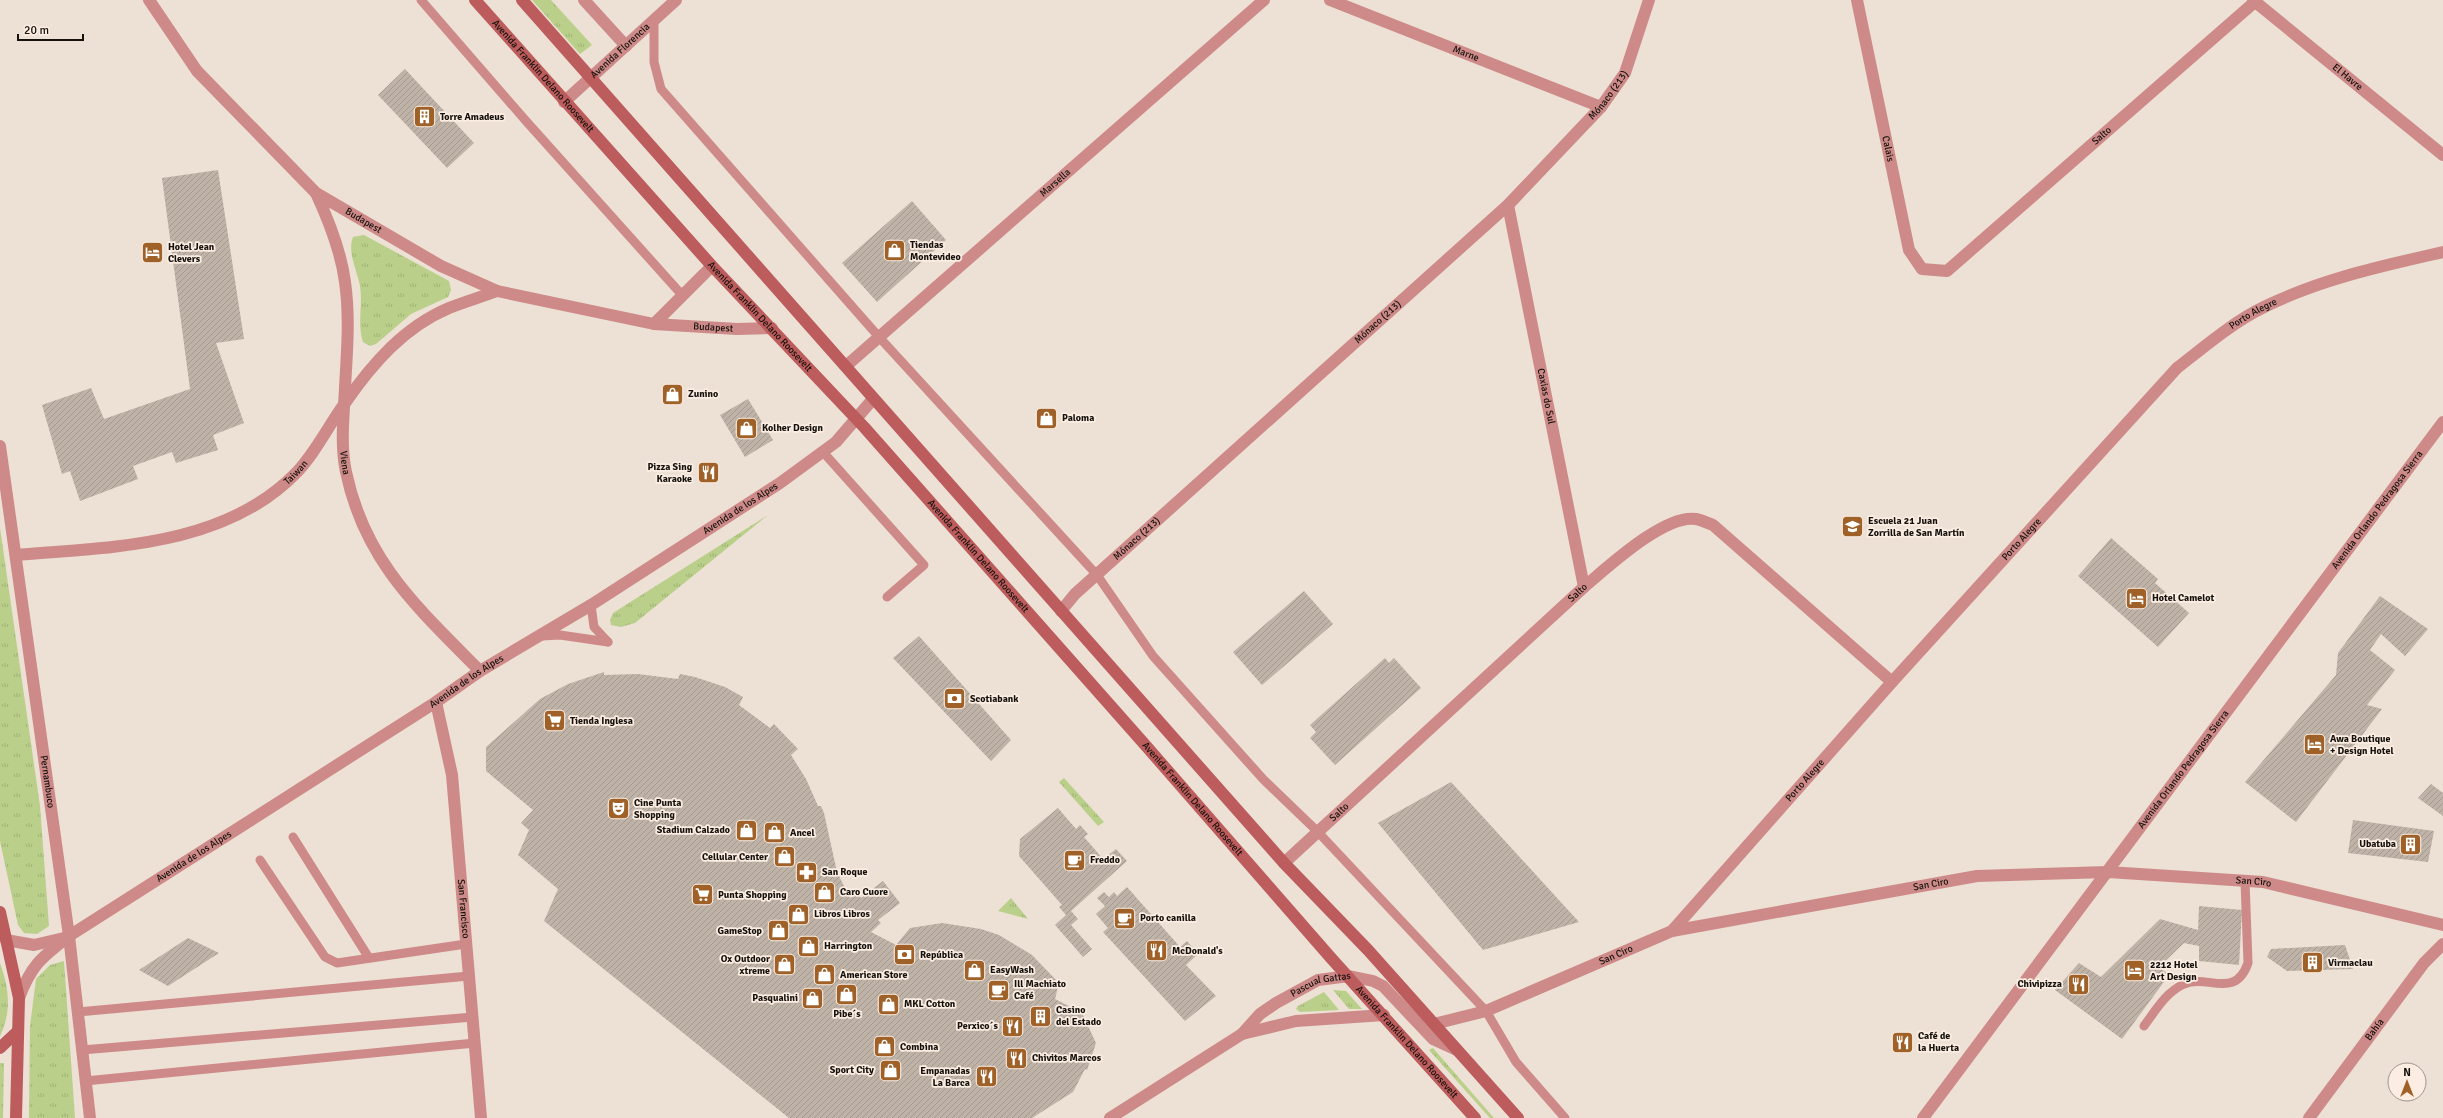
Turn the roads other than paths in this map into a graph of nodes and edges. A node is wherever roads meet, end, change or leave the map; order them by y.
1 (149, 0) edge
2 (421, 0) edge
3 (475, 0) edge
4 (522, 0) edge
5 (584, 0) edge
6 (676, 0) edge
7 (1264, 0) edge
8 (1330, 0) edge
9 (1649, 0) edge
10 (1857, 0) edge
11 (2254, 1) edge
12 (654, 20) junction
13 (626, 46) junction
14 (592, 77) junction
15 (564, 102) junction
16 (1601, 107) junction
17 (2443, 155) edge
18 (316, 193) junction
19 (1508, 205) junction
20 (2443, 252) edge
21 (712, 266) junction
22 (1948, 271) joint
23 (497, 291) junction
24 (682, 295) junction
25 (654, 324) junction
26 (772, 328) junction
27 (878, 337) junction
28 (846, 366) junction
29 (873, 399) junction
30 (345, 402) junction
31 (857, 420) junction
32 (2443, 422) edge
33 (0, 446) edge
34 (823, 452) junction
35 (16, 556) junction
36 (1098, 575) junction
37 (1584, 587) junction
38 (887, 597) dead end
39 (590, 605) junction
40 (1061, 611) junction
41 (538, 636) junction
42 (480, 671) junction
43 (1892, 682) junction
44 (436, 702) junction
45 (1317, 831) junction
46 (293, 837) dead end
47 (260, 860) dead end
48 (1284, 862) junction
49 (2108, 872) junction
50 (2245, 881) junction
51 (0, 912) edge
52 (2443, 925) edge
53 (1672, 930) junction
54 (69, 936) junction
55 (3, 938) edge
56 (466, 944) junction
57 (2443, 944) edge
58 (369, 958) junction
59 (469, 976) junction
60 (1349, 976) junction
61 (19, 998) junction
62 (1486, 1011) junction
63 (78, 1012) junction
64 (1384, 1015) junction
65 (473, 1017) junction
66 (1434, 1024) junction
67 (2144, 1026) dead end
68 (18, 1031) junction
69 (1242, 1034) junction
70 (475, 1043) junction
71 (0, 1048) edge
72 (82, 1050) junction
73 (1458, 1051) junction
74 (85, 1081) junction
75 (16, 1118) edge
76 (90, 1118) edge
77 (482, 1118) edge
78 (1110, 1118) edge
79 (1475, 1118) edge
80 (1518, 1118) edge
81 (1565, 1118) edge
82 (1923, 1118) edge
83 (2309, 1118) edge

1 - 18 street, Budapest
2 - 24 lane
3 - 15 main road, Avenida Franklin Delano Roosevelt
4 - 14 main road
5 - 13 street
6 - 12 street, Avenida Florencia
7 - 27 street, Marsella
8 - 16 street, Marne
9 - 16 street, Mónaco (213)
10 - 22 street, Calais
11 - 17 street, El Havre
11 - 22 street, Salto
12 - 13 street, Avenida Florencia
12 - 27 lane
13 - 14 street, Avenida Florencia
14 - 15 street, Avenida Florencia
14 - 28 main road
15 - 21 main road, Avenida Franklin Delano Roosevelt
16 - 19 street, Mónaco (213)
18 - 23 street, Budapest
18 - 30 street
19 - 36 street, Mónaco (213)
19 - 37 street, Caxias do Sul
20 - 43 street, Porto Alegre
21 - 24 street
21 - 26 main road, Avenida Franklin Delano Roosevelt
23 - 25 street, Budapest
23 - 30 street
24 - 25 street
25 - 26 street, Budapest
26 - 31 main road, Avenida Franklin Delano Roosevelt
27 - 28 street, Marsella
27 - 36 lane
28 - 29 main road
29 - 31 street, Avenida de los Alpes
29 - 40 main road
30 - 35 street, Taiwan
30 - 42 street, Viena
31 - 34 street, Avenida de los Alpes
31 - 60 main road, Avenida Franklin Delano Roosevelt
32 - 49 street, Avenida Orlando Pedragosa Sierra
33 - 35 street, Pernambuco
34 - 38 lane
34 - 39 street, Avenida de los Alpes
35 - 54 street, Pernambuco
36 - 40 street, Mónaco (213)
36 - 45 lane
37 - 43 street, Salto
37 - 45 street, Salto
39 - 41 street, Avenida de los Alpes
39 - 41 lane
40 - 48 main road
41 - 42 street, Avenida de los Alpes
42 - 44 street, Avenida de los Alpes
43 - 53 street, Porto Alegre
44 - 54 street, Avenida de los Alpes
44 - 56 street, San Francisco
45 - 48 street, Salto
45 - 62 lane
46 - 58 lane
47 - 58 lane
48 - 66 main road
49 - 50 street, San Ciro
49 - 53 street, San Ciro
49 - 82 street, Avenida Orlando Pedragosa Sierra
50 - 52 street, San Ciro
50 - 67 lane
51 - 55 main road
53 - 62 street, San Ciro
54 - 55 street, Avenida de los Alpes
54 - 61 street, Avenida de los Alpes
54 - 63 street, Pernambuco
55 - 61 main road
56 - 58 lane
56 - 59 street, San Francisco
57 - 83 street, Bahía
59 - 63 lane
59 - 65 street, San Francisco
60 - 64 main road, Avenida Franklin Delano Roosevelt
60 - 69 street, Pascual Gattas
60 - 73 street, Pascual Gattas
61 - 68 main road
62 - 66 street, San Ciro
62 - 81 lane
63 - 72 street, Pernambuco
64 - 69 street, Pascual Gattas
64 - 79 main road, Avenida Franklin Delano Roosevelt
65 - 70 street, San Francisco
65 - 72 lane
66 - 73 main road
68 - 71 main road
68 - 75 main road
69 - 78 street, Pascual Gattas
70 - 74 lane
70 - 77 street, San Francisco
72 - 74 street, Pernambuco
73 - 80 main road
74 - 76 street, Pernambuco

